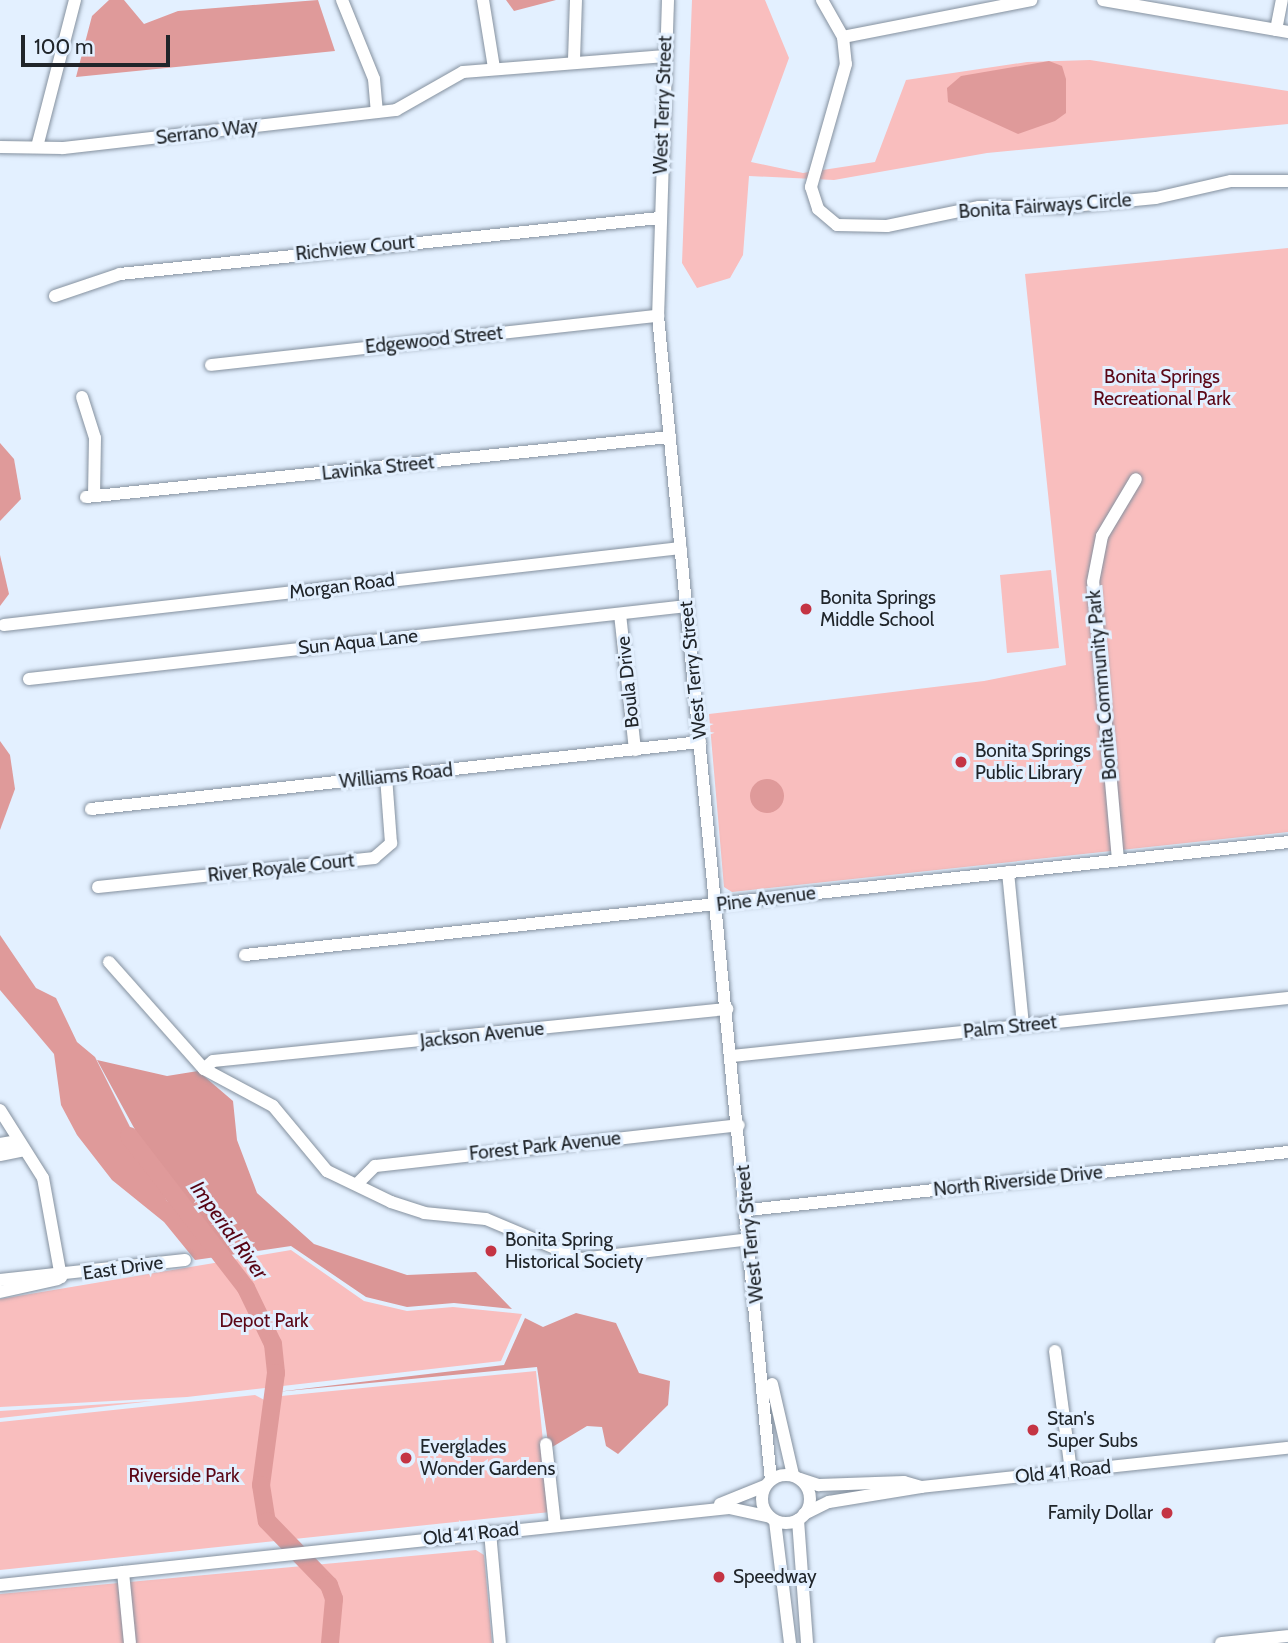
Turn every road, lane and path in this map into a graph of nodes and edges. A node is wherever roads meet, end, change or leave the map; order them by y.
1 (75, 0) edge
2 (342, 0) edge
3 (483, 0) edge
4 (576, 0) edge
5 (668, 0) edge
6 (822, 0) edge
7 (1031, 0) edge
8 (1103, 0) edge
9 (1282, 0) edge
10 (1282, 31) edge
11 (843, 37) junction
12 (665, 56) junction
13 (575, 60) junction
14 (495, 68) junction
15 (377, 112) junction
16 (38, 143) junction
17 (0, 147) edge
18 (1288, 181) edge
19 (659, 218) junction
20 (55, 296) dead end
21 (658, 316) junction
22 (211, 365) dead end
23 (82, 397) dead end
24 (670, 437) junction
25 (1136, 479) dead end
26 (681, 548) junction
27 (687, 606) junction
28 (620, 614) junction
29 (4, 625) dead end
30 (29, 679) dead end
31 (700, 743) junction
32 (635, 750) junction
33 (386, 777) junction
34 (91, 809) dead end
35 (1288, 842) edge
36 (1118, 860) junction
37 (1008, 872) junction
38 (98, 887) dead end
39 (716, 904) junction
40 (244, 955) dead end
41 (109, 962) dead end
42 (1288, 998) edge
43 (727, 1009) junction
44 (1023, 1025) junction
45 (732, 1056) junction
46 (236, 1060) junction
47 (204, 1069) junction
48 (233, 1081) junction
49 (0, 1110) edge
50 (739, 1125) junction
51 (0, 1144) edge
52 (21, 1145) junction
53 (1288, 1152) edge
54 (0, 1155) edge
55 (359, 1182) junction
56 (748, 1210) junction
57 (751, 1240) junction
58 (185, 1260) dead end
59 (61, 1277) junction
60 (0, 1280) edge
61 (0, 1292) edge
62 (761, 1339) junction
63 (1055, 1351) dead end
64 (546, 1444) dead end
65 (1288, 1448) edge
66 (1071, 1471) junction
67 (797, 1477) junction
68 (768, 1483) junction
69 (921, 1487) junction
70 (685, 1512) junction
71 (801, 1517) junction
72 (772, 1518) junction
73 (555, 1525) junction
74 (490, 1532) junction
75 (257, 1556) junction
76 (123, 1572) junction
77 (0, 1577) edge
78 (0, 1585) edge
79 (1280, 1639) edge
80 (130, 1643) edge
81 (500, 1643) edge
82 (790, 1643) edge
83 (807, 1643) edge
84 (1221, 1643) edge

1 - 16 street
2 - 15 street
3 - 14 street
4 - 13 street
5 - 12 street, West Terry Street
6 - 11 street, Bonita Fairways Circle
7 - 11 street
8 - 10 street
9 - 10 street
11 - 18 street, Bonita Fairways Circle
12 - 13 street, Serrano Way
12 - 19 street, West Terry Street
13 - 14 street, Serrano Way
14 - 15 street, Serrano Way
15 - 16 street, Serrano Way
16 - 17 street, Serrano Way
19 - 20 street, Richview Court
19 - 21 street, West Terry Street
21 - 22 street, Edgewood Street
21 - 24 street, West Terry Street
23 - 24 street, Lavinka Street
24 - 26 street, West Terry Street
25 - 36 street, Bonita Community Park
26 - 27 street, West Terry Street
26 - 29 street, Morgan Road
27 - 28 street, Sun Aqua Lane
27 - 31 street, West Terry Street
28 - 30 street, Sun Aqua Lane
28 - 32 street, Boula Drive
31 - 32 street, Williams Road
31 - 39 street, West Terry Street
32 - 33 street, Williams Road
33 - 34 street, Williams Road
33 - 38 street, River Royale Court
35 - 36 street, Pine Avenue
36 - 37 street, Pine Avenue
37 - 39 street, Pine Avenue
37 - 44 street
39 - 40 street, Pine Avenue
39 - 43 street, West Terry Street
41 - 47 street
42 - 44 street, Palm Street
43 - 45 street, West Terry Street
43 - 46 street, Jackson Avenue
44 - 45 street, Palm Street
45 - 50 street, West Terry Street
46 - 47 street, Jackson Avenue
46 - 48 street
47 - 48 street
48 - 55 street
49 - 52 street
50 - 55 street, Forest Park Avenue
50 - 56 street, West Terry Street
51 - 52 street
52 - 54 street
52 - 59 street
53 - 56 street, North Riverside Drive
55 - 57 street
56 - 57 street, West Terry Street
57 - 62 street, West Terry Street
58 - 59 street, East Drive
59 - 60 street, East Drive
59 - 61 street, East Drive
62 - 67 street, West Terry Street
62 - 68 street, West Terry Street
63 - 66 street
64 - 73 street
65 - 66 street, Old 41 Road
66 - 69 street, Old 41 Road
67 - 68 street
67 - 69 street, Old 41 Road
67 - 71 street
68 - 70 street, Old 41 Road
68 - 72 street
69 - 71 street, Old 41 Road
70 - 72 street, Old 41 Road
70 - 73 street, Old 41 Road
71 - 72 street
71 - 83 street
72 - 82 street
73 - 74 street, Old 41 Road
74 - 75 street, Old 41 Road
74 - 81 street
75 - 76 street, Old 41 Road
75 - 77 street, Old 41 Road
76 - 78 street, Old 41 Road
76 - 80 street
79 - 84 street

